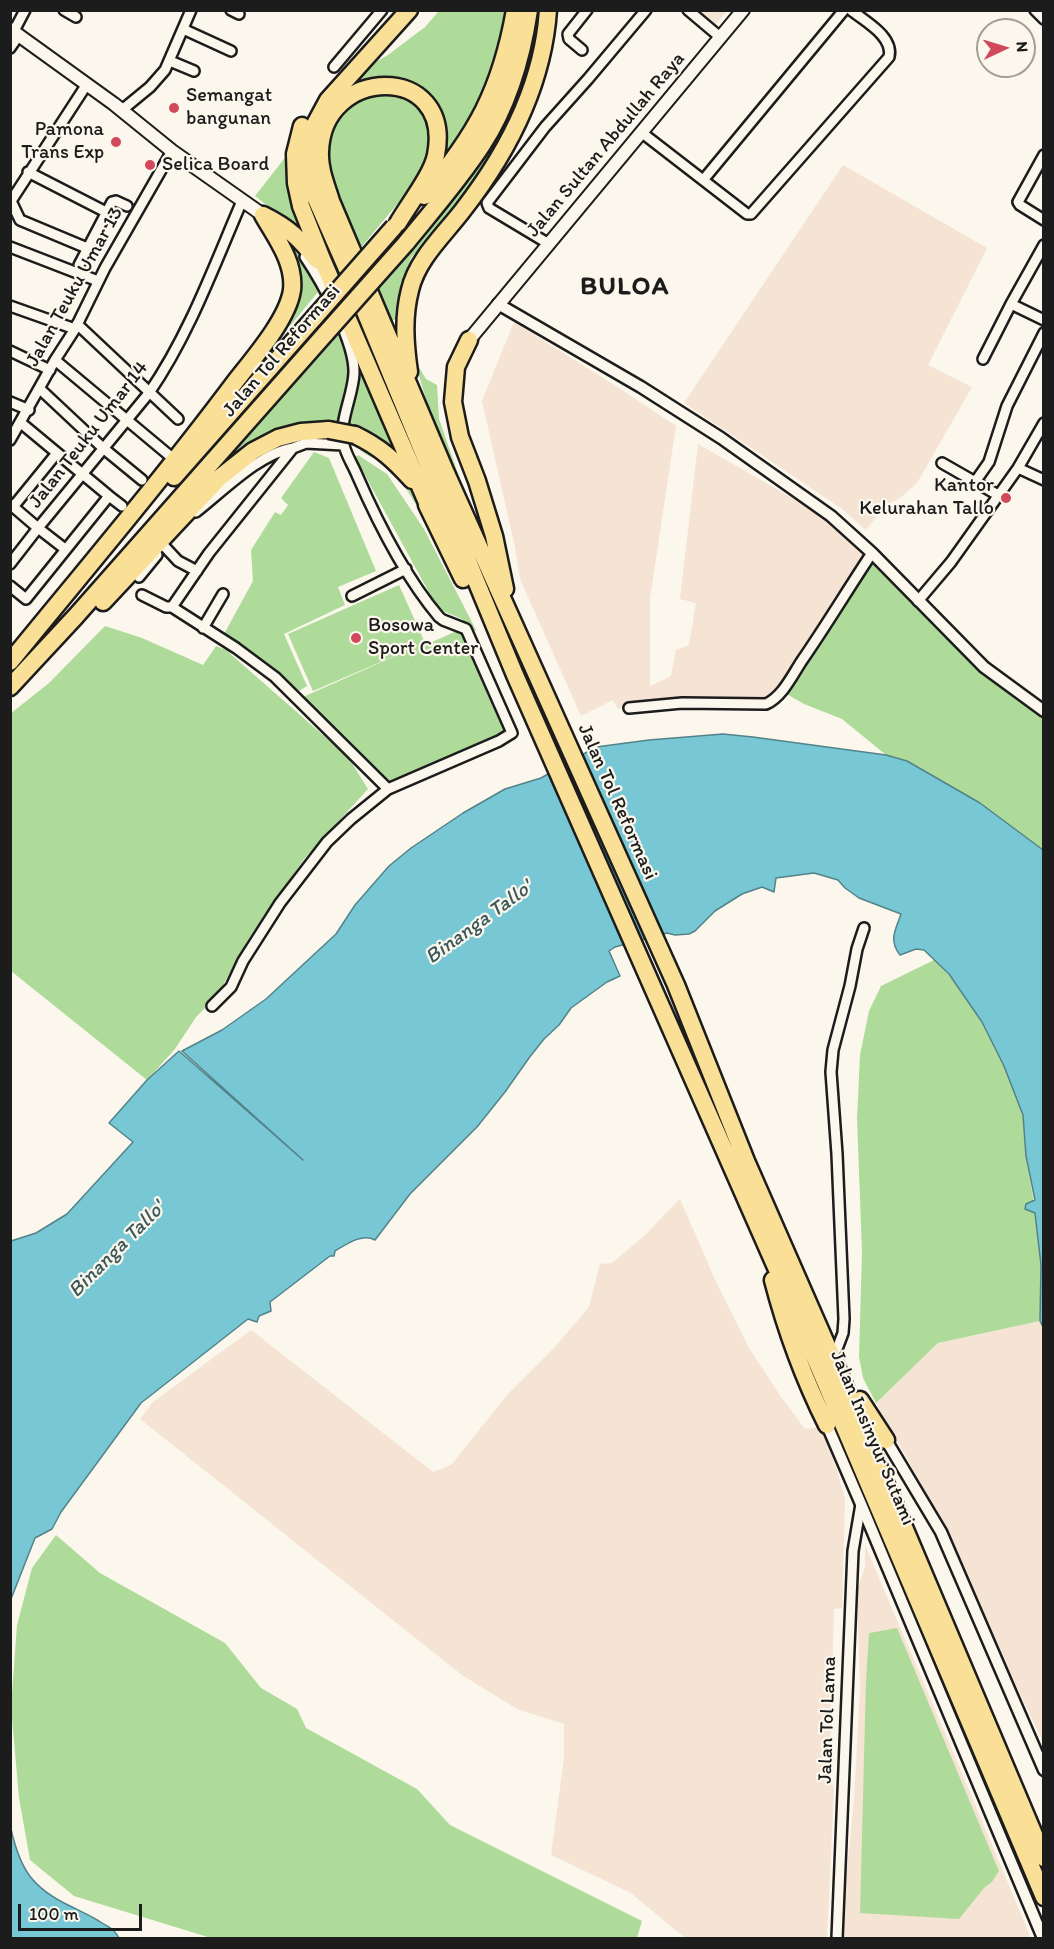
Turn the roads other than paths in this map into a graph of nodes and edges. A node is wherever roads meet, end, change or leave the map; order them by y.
1 (25, 10) edge
2 (64, 10) edge
3 (191, 10) edge
4 (382, 10) edge
5 (395, 10) edge
6 (409, 10) edge
7 (515, 10) edge
8 (529, 10) edge
9 (548, 10) edge
10 (587, 10) edge
11 (646, 10) edge
12 (688, 10) edge
13 (743, 10) edge
14 (844, 10) edge
15 (851, 10) edge
16 (1035, 10) edge
17 (76, 17) dead end
18 (1044, 19) edge
19 (183, 29) junction
20 (15, 32) edge
21 (720, 38) junction
22 (10, 48) edge
23 (582, 50) dead end
24 (231, 51) dead end
25 (170, 60) junction
26 (334, 67) dead end
27 (194, 71) dead end
28 (87, 84) junction
29 (122, 110) junction
30 (641, 132) junction
31 (172, 151) junction
32 (1044, 155) edge
33 (28, 172) junction
34 (704, 179) junction
35 (242, 201) junction
36 (128, 206) dead end
37 (106, 212) junction
38 (263, 215) junction
39 (1044, 220) edge
40 (396, 225) junction
41 (549, 243) junction
42 (1044, 245) edge
43 (10, 248) edge
44 (87, 248) junction
45 (79, 265) dead end
46 (98, 281) junction
47 (340, 301) junction
48 (498, 304) junction
49 (1011, 304) junction
50 (10, 306) edge
51 (1044, 321) edge
52 (76, 327) junction
53 (1044, 333) edge
54 (469, 340) joint
55 (10, 351) edge
56 (983, 359) dead end
57 (55, 360) junction
58 (50, 370) junction
59 (40, 389) junction
60 (149, 393) junction
61 (412, 393) junction
62 (10, 402) edge
63 (29, 410) junction
64 (178, 419) dead end
65 (126, 421) junction
66 (21, 423) junction
67 (1044, 423) edge
68 (10, 440) edge
69 (349, 440) junction
70 (104, 448) junction
71 (293, 448) junction
72 (57, 453) junction
73 (170, 456) dead end
74 (942, 463) dead end
75 (1018, 468) junction
76 (83, 474) junction
77 (142, 480) dead end
78 (1044, 480) edge
79 (975, 482) junction
80 (998, 495) junction
81 (109, 496) junction
82 (12, 505) edge
83 (122, 506) dead end
84 (432, 514) junction
85 (38, 528) junction
86 (164, 546) junction
87 (66, 549) junction
88 (872, 553) junction
89 (10, 564) edge
90 (406, 569) junction
91 (196, 571) junction
92 (139, 577) dead end
93 (10, 586) edge
94 (223, 594) dead end
95 (142, 595) dead end
96 (352, 596) dead end
97 (918, 601) junction
98 (172, 607) junction
99 (203, 628) junction
100 (520, 635) junction
101 (10, 662) edge
102 (515, 675) junction
103 (10, 688) edge
104 (628, 708) dead end
105 (1044, 711) edge
106 (388, 789) junction
107 (864, 928) dead end
108 (676, 986) joint
109 (212, 1006) dead end
110 (760, 1230) junction
111 (833, 1359) junction
112 (827, 1425) joint
113 (886, 1440) joint
114 (861, 1504) junction
115 (1044, 1770) edge
116 (1044, 1858) edge
117 (1044, 1897) edge
118 (837, 1938) edge
119 (1043, 1938) edge

1 - 20 street
2 - 17 street
3 - 19 street
4 - 26 street
5 - 47 highway
6 - 102 highway
7 - 40 highway, Jalan Tol Reformasi
8 - 103 highway, Jalan Tol Reformasi, bridge
9 - 61 highway
10 - 23 street
11 - 41 street
12 - 21 street
13 - 21 main road, Jalan Sultan Abdullah Raya
14 - 34 street
15 - 34 street
16 - 18 street
19 - 24 street
19 - 25 street
20 - 22 street
20 - 28 main road
21 - 30 main road, Jalan Sultan Abdullah Raya
25 - 27 street
25 - 29 street
28 - 29 main road
28 - 33 street
29 - 31 main road
30 - 34 street
30 - 41 main road, Jalan Sultan Abdullah Raya
31 - 35 main road
31 - 46 street, Jalan Teuku Umar 13
32 - 39 street
33 - 37 street
33 - 44 street
35 - 38 main road
35 - 60 street, Jalan Teuku Umar 14
36 - 37 street
37 - 44 street
38 - 47 highway
38 - 69 street
38 - 101 highway
40 - 61 highway
40 - 101 highway, Jalan Tol Reformasi, bridge
41 - 48 main road, Jalan Sultan Abdullah Raya
42 - 49 street
43 - 46 street
44 - 45 street
46 - 52 street, Jalan Teuku Umar 13
47 - 84 highway
48 - 54 main road, Jalan Sultan Abdullah Raya
48 - 88 street
49 - 51 street
49 - 56 street
50 - 52 street
52 - 57 street, Jalan Teuku Umar 13
52 - 60 street
53 - 79 street
54 - 100 highway
55 - 58 street
57 - 58 street, Jalan Teuku Umar 13
57 - 65 street
58 - 59 street, Jalan Teuku Umar 13
59 - 63 street, Jalan Teuku Umar 13
59 - 70 street
60 - 64 street
60 - 65 street, Jalan Teuku Umar 14
61 - 100 highway
62 - 63 street
63 - 66 street, Jalan Teuku Umar 13
65 - 70 street, Jalan Teuku Umar 14
65 - 73 street
66 - 68 street, Jalan Teuku Umar 13
66 - 72 street
67 - 75 street
69 - 71 street
69 - 84 highway
69 - 90 street
69 - 103 highway, bridge
70 - 76 street, Jalan Teuku Umar 14
70 - 77 street
71 - 86 street
71 - 91 street
72 - 76 street
72 - 82 street
74 - 79 street
75 - 78 street
75 - 80 street
76 - 81 street
76 - 85 street, Jalan Teuku Umar 14
79 - 80 street
80 - 97 street
81 - 83 street
81 - 87 street
82 - 85 street, Jalan Teuku Umar 14
84 - 102 highway
85 - 87 street
85 - 89 street
86 - 91 street
86 - 92 street
87 - 93 street
88 - 97 street
88 - 104 street
90 - 96 street
90 - 106 street
91 - 98 street
94 - 99 street
95 - 98 street
97 - 105 street
98 - 99 street
99 - 106 street
100 - 108 highway, Jalan Tol Reformasi
102 - 110 highway, Jalan Insinyur Sutami
106 - 109 street
107 - 111 street
108 - 111 highway, Jalan Insinyur Sutami
110 - 112 highway
110 - 117 highway, Jalan Insinyur Sutami
111 - 113 highway
111 - 116 highway, Jalan Insinyur Sutami
112 - 114 street
113 - 115 street
114 - 118 street, Jalan Tol Lama
114 - 119 street

